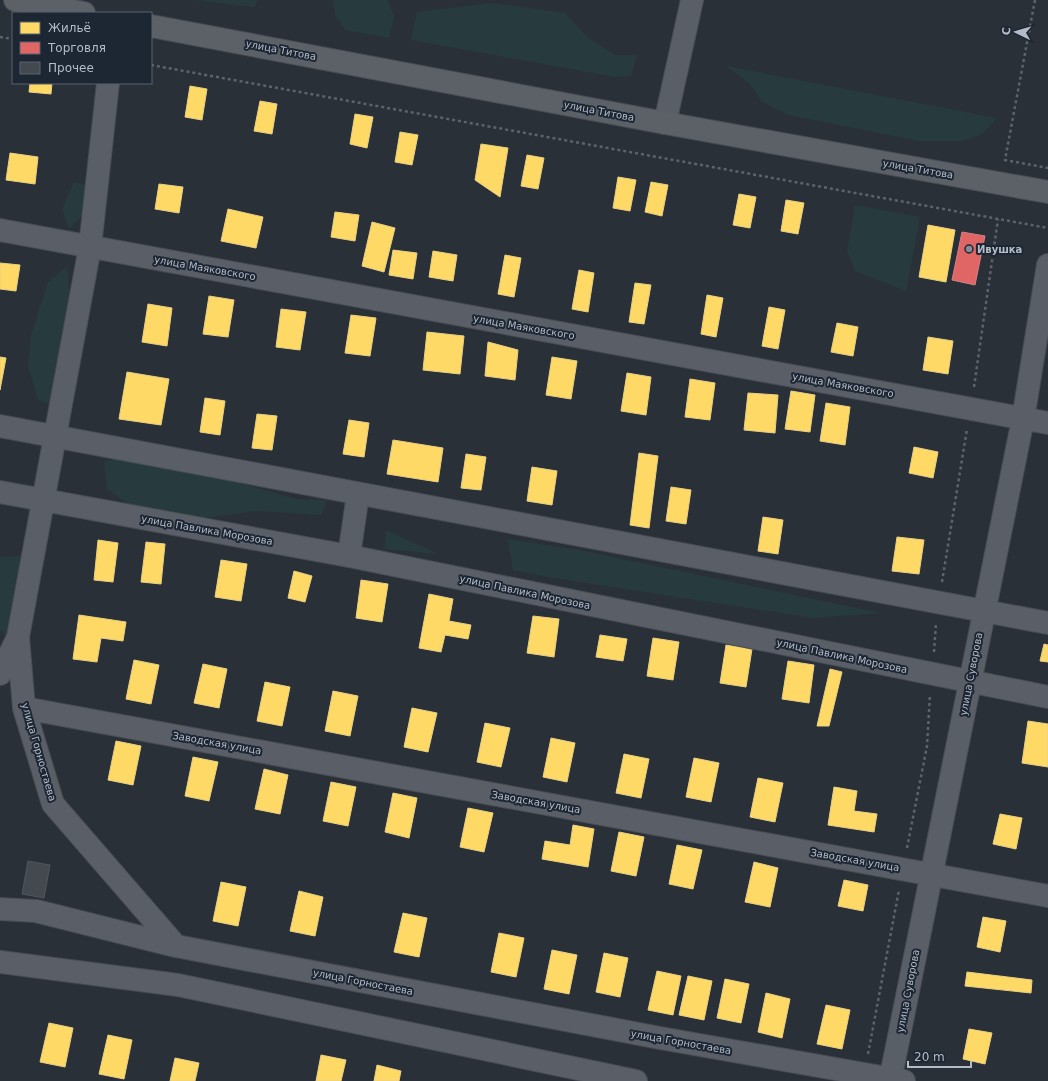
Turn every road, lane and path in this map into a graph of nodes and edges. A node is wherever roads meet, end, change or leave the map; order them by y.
1 (15, 0) edge
2 (692, 0) edge
3 (1034, 0) edge
4 (79, 12) edge
5 (152, 26) edge
6 (0, 37) edge
7 (12, 39) edge
8 (152, 65) edge
9 (108, 84) edge
10 (665, 123) junction
11 (1048, 168) edge
12 (1048, 192) edge
13 (998, 219) junction
14 (1048, 228) edge
15 (0, 230) edge
16 (90, 246) junction
17 (1048, 265) edge
18 (971, 409) junction
19 (1023, 418) junction
20 (1048, 423) edge
21 (0, 426) edge
22 (54, 436) junction
23 (0, 492) edge
24 (358, 494) junction
25 (43, 500) junction
26 (349, 556) junction
27 (939, 603) junction
28 (984, 611) junction
29 (1048, 623) edge
30 (18, 637) junction
31 (0, 674) edge
32 (932, 675) junction
33 (970, 682) junction
34 (1048, 697) edge
35 (24, 708) junction
36 (903, 869) junction
37 (932, 874) junction
38 (1048, 896) edge
39 (0, 909) edge
40 (176, 946) junction
41 (0, 962) edge
42 (865, 1074) junction
43 (895, 1080) edge
44 (636, 1081) edge

1 - 4 main road
2 - 10 street
3 - 11 path
5 - 10 main road, улица Титова
6 - 7 path
8 - 13 path
9 - 16 street
10 - 12 main road, улица Титова
13 - 14 path
13 - 18 path
15 - 16 street, улица Маяковского
16 - 18 street, улица Маяковского
16 - 22 street
17 - 19 street, улица Суворова
18 - 19 street, улица Маяковского
18 - 27 path
19 - 20 street, улица Маяковского
19 - 28 street, улица Суворова
21 - 22 street
22 - 24 street
22 - 25 street
23 - 25 street, улица Павлика Морозова
24 - 26 street
24 - 27 street
25 - 26 street, улица Павлика Морозова
25 - 30 street
26 - 32 street, улица Павлика Морозова
27 - 28 street
27 - 32 path
28 - 29 street
28 - 33 street, улица Суворова
30 - 31 street
30 - 35 street, улица Горностаева
32 - 33 street, улица Павлика Морозова
32 - 36 path
33 - 34 street, улица Павлика Морозова
33 - 37 street, улица Суворова
35 - 36 street, Заводская улица
35 - 40 street, улица Горностаева
36 - 37 street, Заводская улица
36 - 42 path
37 - 38 street, Заводская улица
37 - 43 street, улица Суворова
39 - 40 street
40 - 42 street, улица Горностаева
41 - 44 street
42 - 43 street, улица Горностаева

